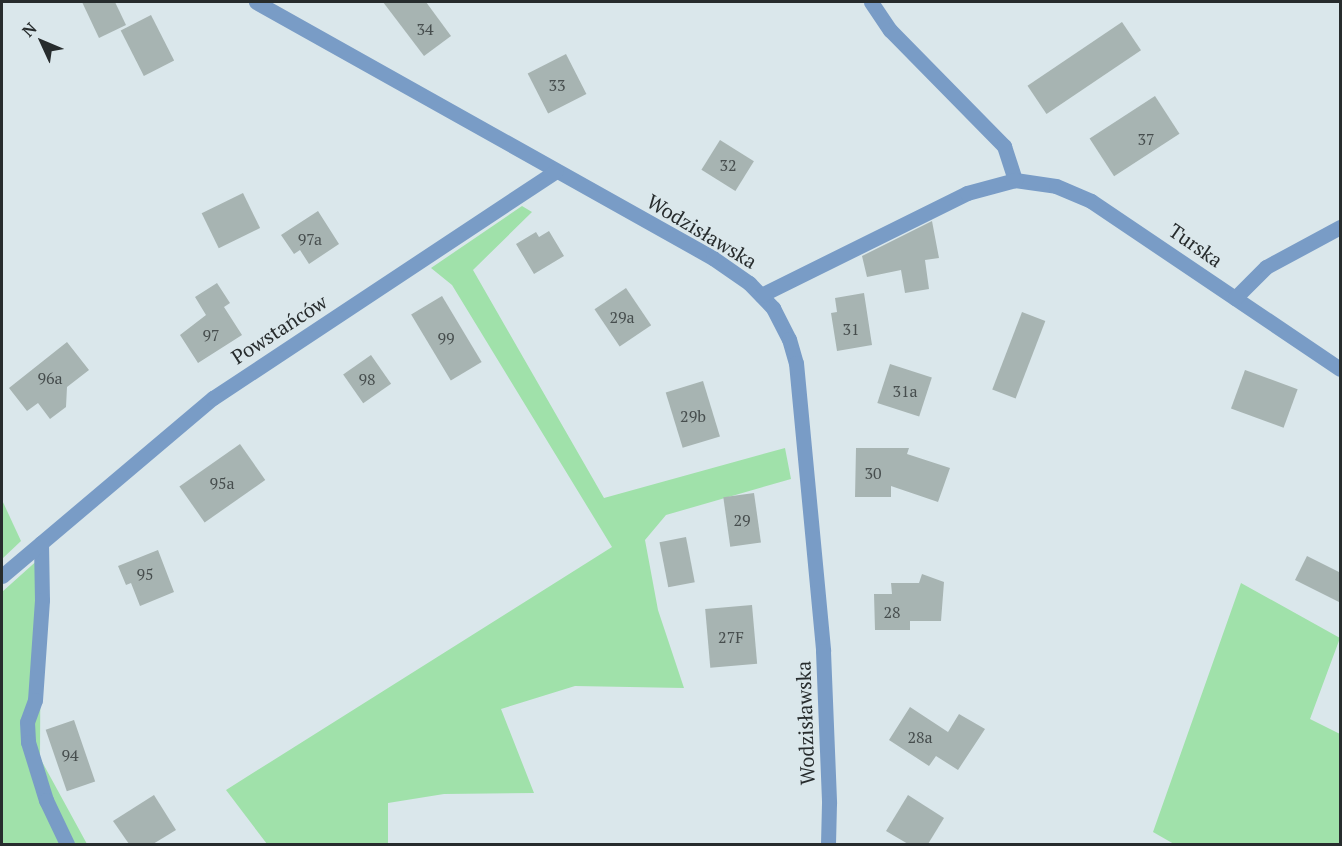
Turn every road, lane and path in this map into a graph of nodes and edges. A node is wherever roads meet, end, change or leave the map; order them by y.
1 (256, 2) edge
2 (870, 2) edge
3 (556, 171) junction
4 (1016, 180) junction
5 (1341, 226) edge
6 (761, 295) junction
7 (1235, 298) junction
8 (1341, 369) edge
9 (41, 543) junction
10 (2, 576) edge
11 (67, 844) edge
12 (828, 844) edge

1 - 3 street, Wodzisławska
2 - 4 street
3 - 6 street, Wodzisławska
3 - 9 street, Powstańców
4 - 6 street, Turska
4 - 7 street, Turska
5 - 7 street
6 - 12 street, Wodzisławska
7 - 8 street, Turska
9 - 10 street, Powstańców
9 - 11 street

